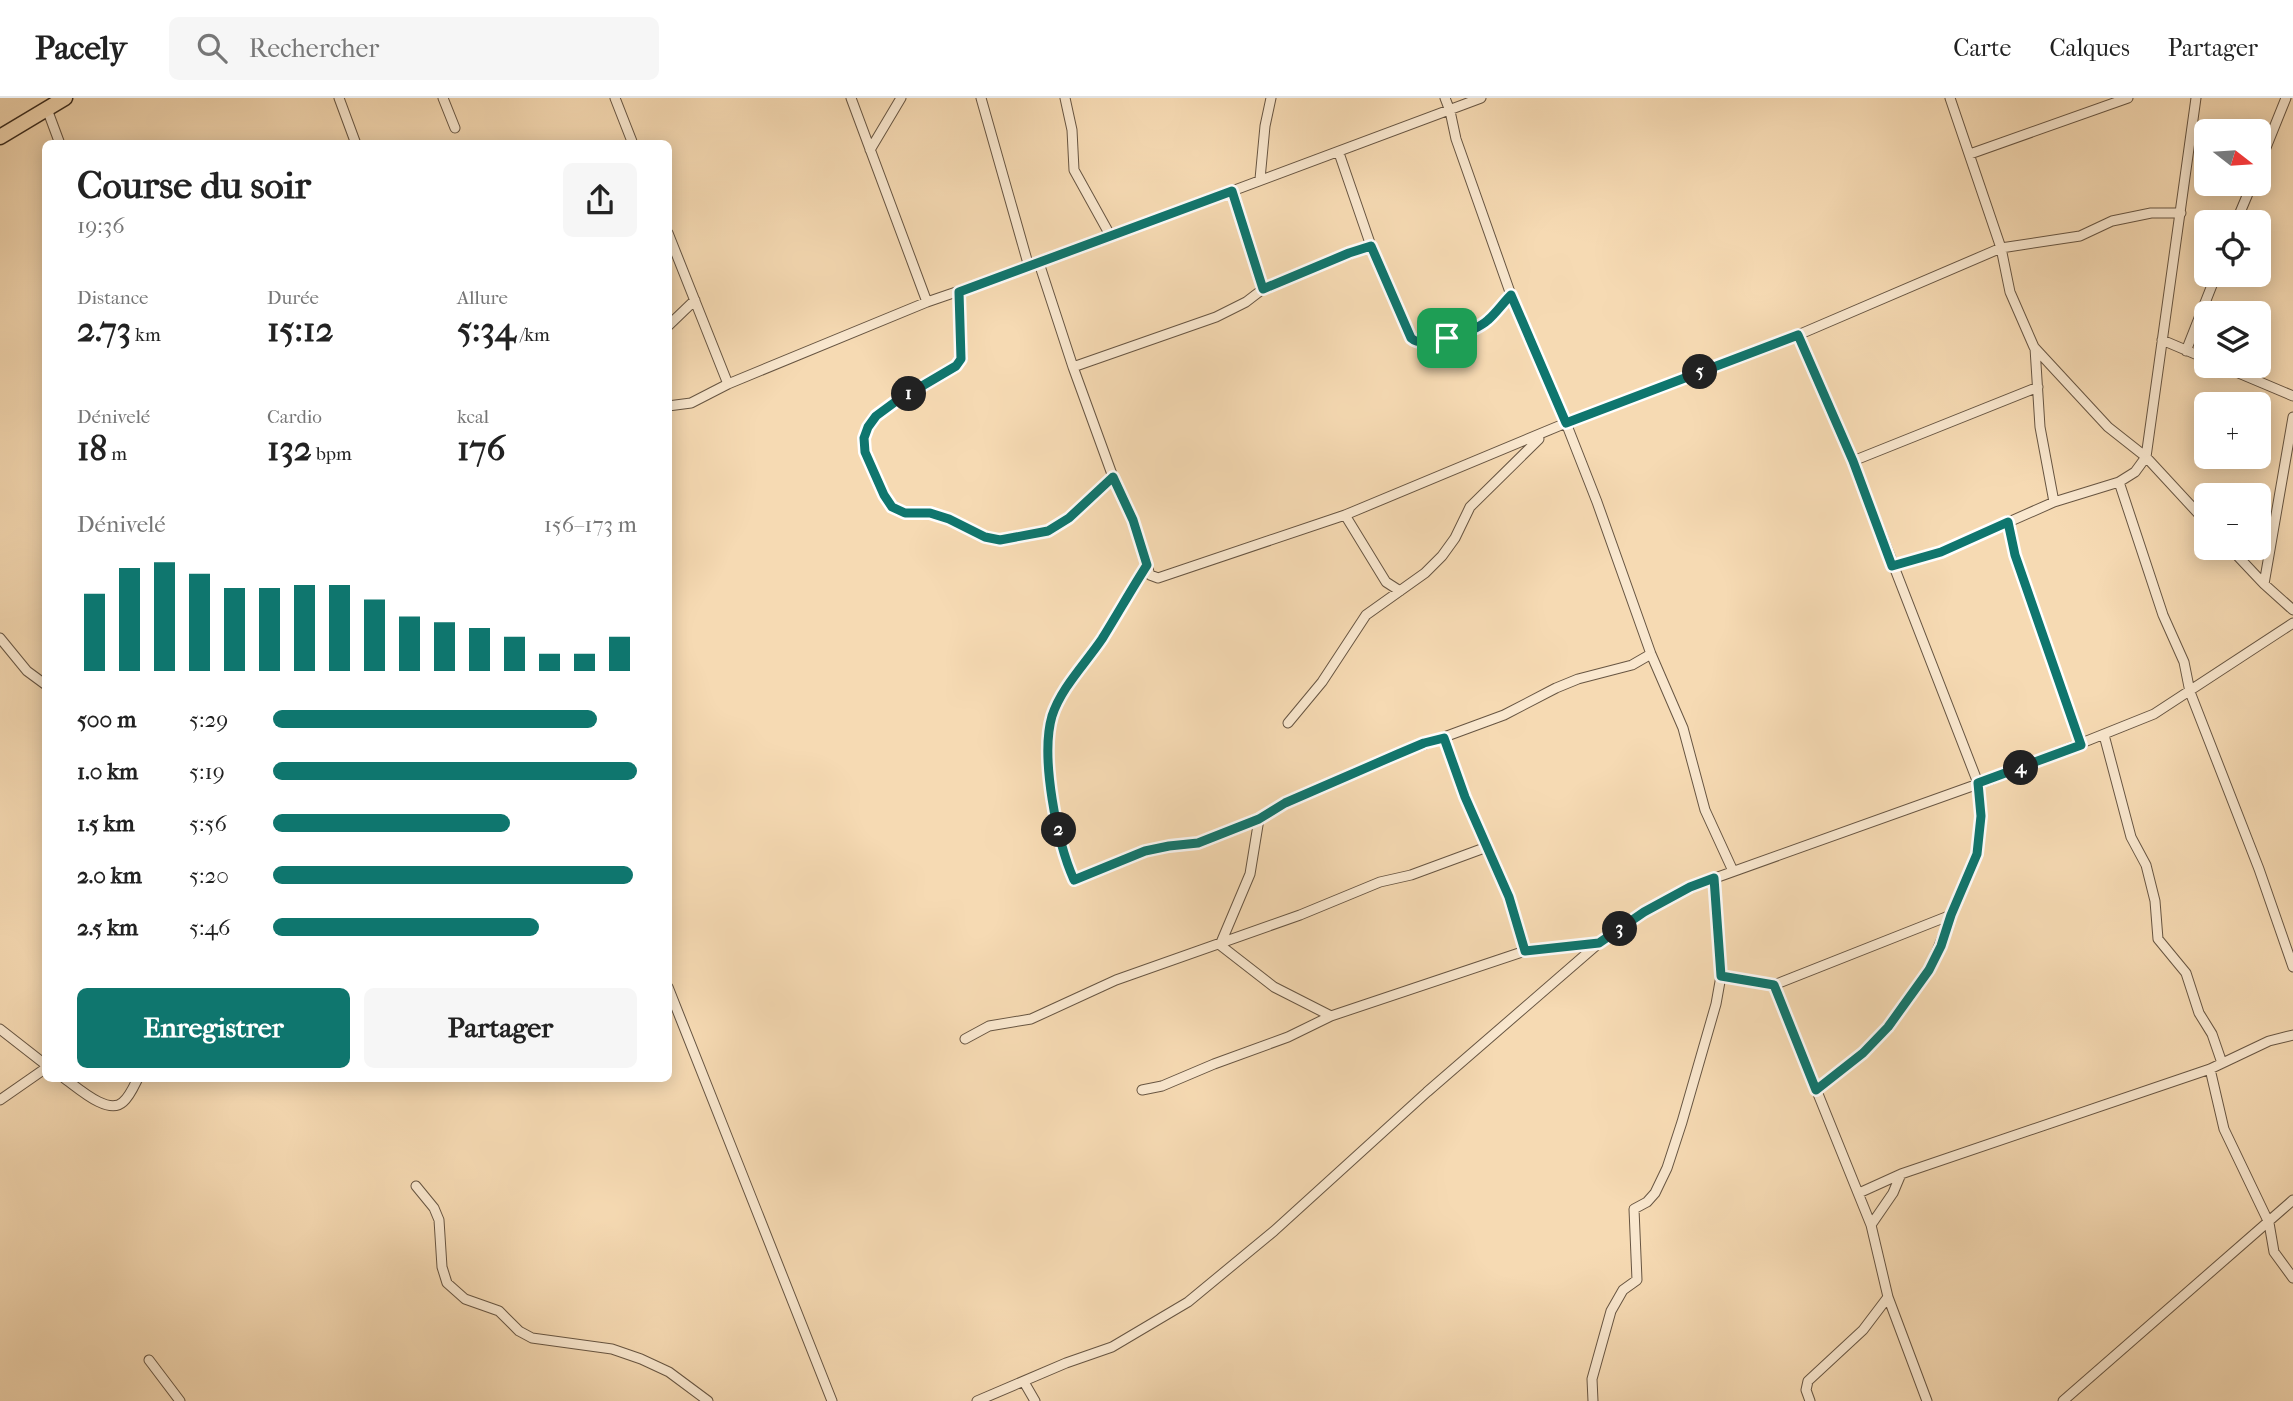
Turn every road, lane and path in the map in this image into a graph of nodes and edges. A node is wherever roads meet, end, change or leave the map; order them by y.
1 (65, 98) edge
2 (339, 98) edge
3 (443, 98) edge
4 (615, 98) edge
5 (851, 98) edge
6 (901, 98) edge
7 (981, 98) edge
8 (1065, 98) edge
9 (1271, 98) edge
10 (1445, 98) edge
11 (1481, 98) edge
12 (1950, 98) edge
13 (2128, 98) edge
14 (2196, 98) edge
15 (2286, 98) edge
16 (47, 109) junction
17 (1450, 111) junction
18 (455, 128) dead end
19 (2272, 133) edge
20 (0, 137) edge
21 (59, 140) edge
22 (355, 140) edge
23 (631, 140) edge
24 (870, 150) junction
25 (1339, 153) junction
26 (1970, 154) junction
27 (1260, 179) junction
28 (1232, 191) junction
29 (2181, 213) junction
30 (1110, 235) junction
31 (672, 243) edge
32 (1371, 246) junction
33 (2001, 248) junction
34 (1039, 263) junction
35 (1029, 267) junction
36 (2211, 287) edge
37 (1263, 289) junction
38 (959, 292) junction
39 (1511, 295) junction
40 (695, 300) junction
41 (927, 302) junction
42 (672, 322) edge
43 (1798, 335) junction
44 (2162, 340) junction
45 (2035, 347) junction
46 (2186, 351) junction
47 (2194, 354) edge
48 (1073, 367) junction
49 (2250, 378) edge
50 (728, 384) junction
51 (2038, 387) junction
52 (2293, 396) edge
53 (672, 405) edge
54 (2293, 417) edge
55 (1566, 423) junction
56 (1545, 433) junction
57 (2146, 457) junction
58 (1853, 461) junction
59 (1113, 477) junction
60 (2119, 482) junction
61 (2054, 502) junction
62 (2194, 509) edge
63 (1345, 515) junction
64 (2008, 522) junction
65 (2241, 560) edge
66 (1147, 565) junction
67 (1892, 566) junction
68 (2264, 584) junction
69 (1400, 591) junction
70 (2293, 610) edge
71 (2293, 623) edge
72 (0, 638) edge
73 (1651, 654) junction
74 (42, 682) edge
75 (2190, 692) junction
76 (1288, 723) dead end
77 (2104, 735) junction
78 (1444, 738) junction
79 (2081, 745) junction
80 (1978, 783) junction
81 (1259, 819) junction
82 (1487, 847) junction
83 (1734, 872) junction
84 (1714, 878) junction
85 (1951, 915) junction
86 (1599, 943) junction
87 (1220, 945) junction
88 (1525, 951) junction
89 (2293, 967) edge
90 (1721, 976) junction
91 (1774, 985) junction
92 (672, 996) edge
93 (1331, 1016) junction
94 (0, 1028) edge
95 (2293, 1035) edge
96 (965, 1039) dead end
97 (42, 1063) edge
98 (2222, 1063) junction
99 (42, 1069) edge
100 (2210, 1069) junction
101 (70, 1082) edge
102 (136, 1082) edge
103 (1142, 1090) dead end
104 (1816, 1090) junction
105 (0, 1100) edge
106 (1901, 1174) junction
107 (416, 1186) dead end
108 (1859, 1193) junction
109 (2293, 1200) edge
110 (2269, 1223) junction
111 (1871, 1225) junction
112 (2293, 1278) edge
113 (1888, 1297) junction
114 (149, 1360) dead end
115 (1024, 1382) junction
116 (180, 1401) edge
117 (708, 1401) edge
118 (832, 1401) edge
119 (977, 1401) edge
120 (1035, 1401) edge
121 (1593, 1401) edge
122 (1810, 1401) edge
123 (1927, 1401) edge
124 (2063, 1401) edge

1 - 16 main road
2 - 22 street
3 - 18 street
4 - 23 street
5 - 24 street
6 - 24 street
7 - 35 street
8 - 30 street
9 - 27 street
10 - 17 street
11 - 17 street
12 - 26 street
13 - 26 street
14 - 29 street
15 - 19 street
16 - 20 main road
16 - 21 street
17 - 25 street
17 - 39 street
24 - 41 street
25 - 27 street
25 - 32 street
26 - 33 street
27 - 28 street
28 - 30 street
28 - 37 street
29 - 33 street
29 - 44 street
30 - 34 street
31 - 40 street
32 - 37 street
32 - 39 street
33 - 43 street
33 - 45 street
34 - 35 street
34 - 48 street
35 - 38 street
36 - 46 street
37 - 48 street
38 - 41 street
38 - 59 street
39 - 55 street
40 - 42 street
40 - 50 street
41 - 50 street
43 - 55 street
43 - 58 street
44 - 46 street
44 - 57 street
45 - 51 street
45 - 57 street
46 - 47 street
48 - 59 street
49 - 52 street
50 - 53 street
51 - 58 street
51 - 61 street
54 - 68 street
55 - 56 street
55 - 73 street
56 - 63 street
56 - 69 street
57 - 60 street
57 - 62 street
58 - 67 street
59 - 66 street
60 - 61 street
60 - 75 street
61 - 64 street
63 - 66 street
63 - 69 street
64 - 67 street
64 - 79 street
65 - 68 street
66 - 81 street
67 - 80 street
68 - 70 street
69 - 76 street
71 - 75 street
72 - 74 street
73 - 78 street
73 - 83 street
75 - 77 street
75 - 89 street
77 - 79 street
77 - 98 street
78 - 81 street
78 - 82 street
79 - 80 street
80 - 83 street
80 - 85 street
81 - 87 street
82 - 87 street
82 - 88 street
83 - 84 street
84 - 86 street
84 - 90 street
85 - 91 street
85 - 104 street
86 - 88 street
86 - 115 street
87 - 93 street
87 - 96 street
88 - 93 street
90 - 91 street
90 - 121 street
91 - 104 street
92 - 118 street
93 - 103 street
94 - 97 street
95 - 98 street
98 - 100 street
99 - 105 street
100 - 106 street
100 - 110 street
101 - 102 street
104 - 108 street
106 - 108 street
106 - 111 street
107 - 117 street
108 - 111 street
109 - 110 street
110 - 112 street
110 - 124 street
111 - 113 street
113 - 122 street
113 - 123 street
114 - 116 street
115 - 119 street
115 - 120 street

